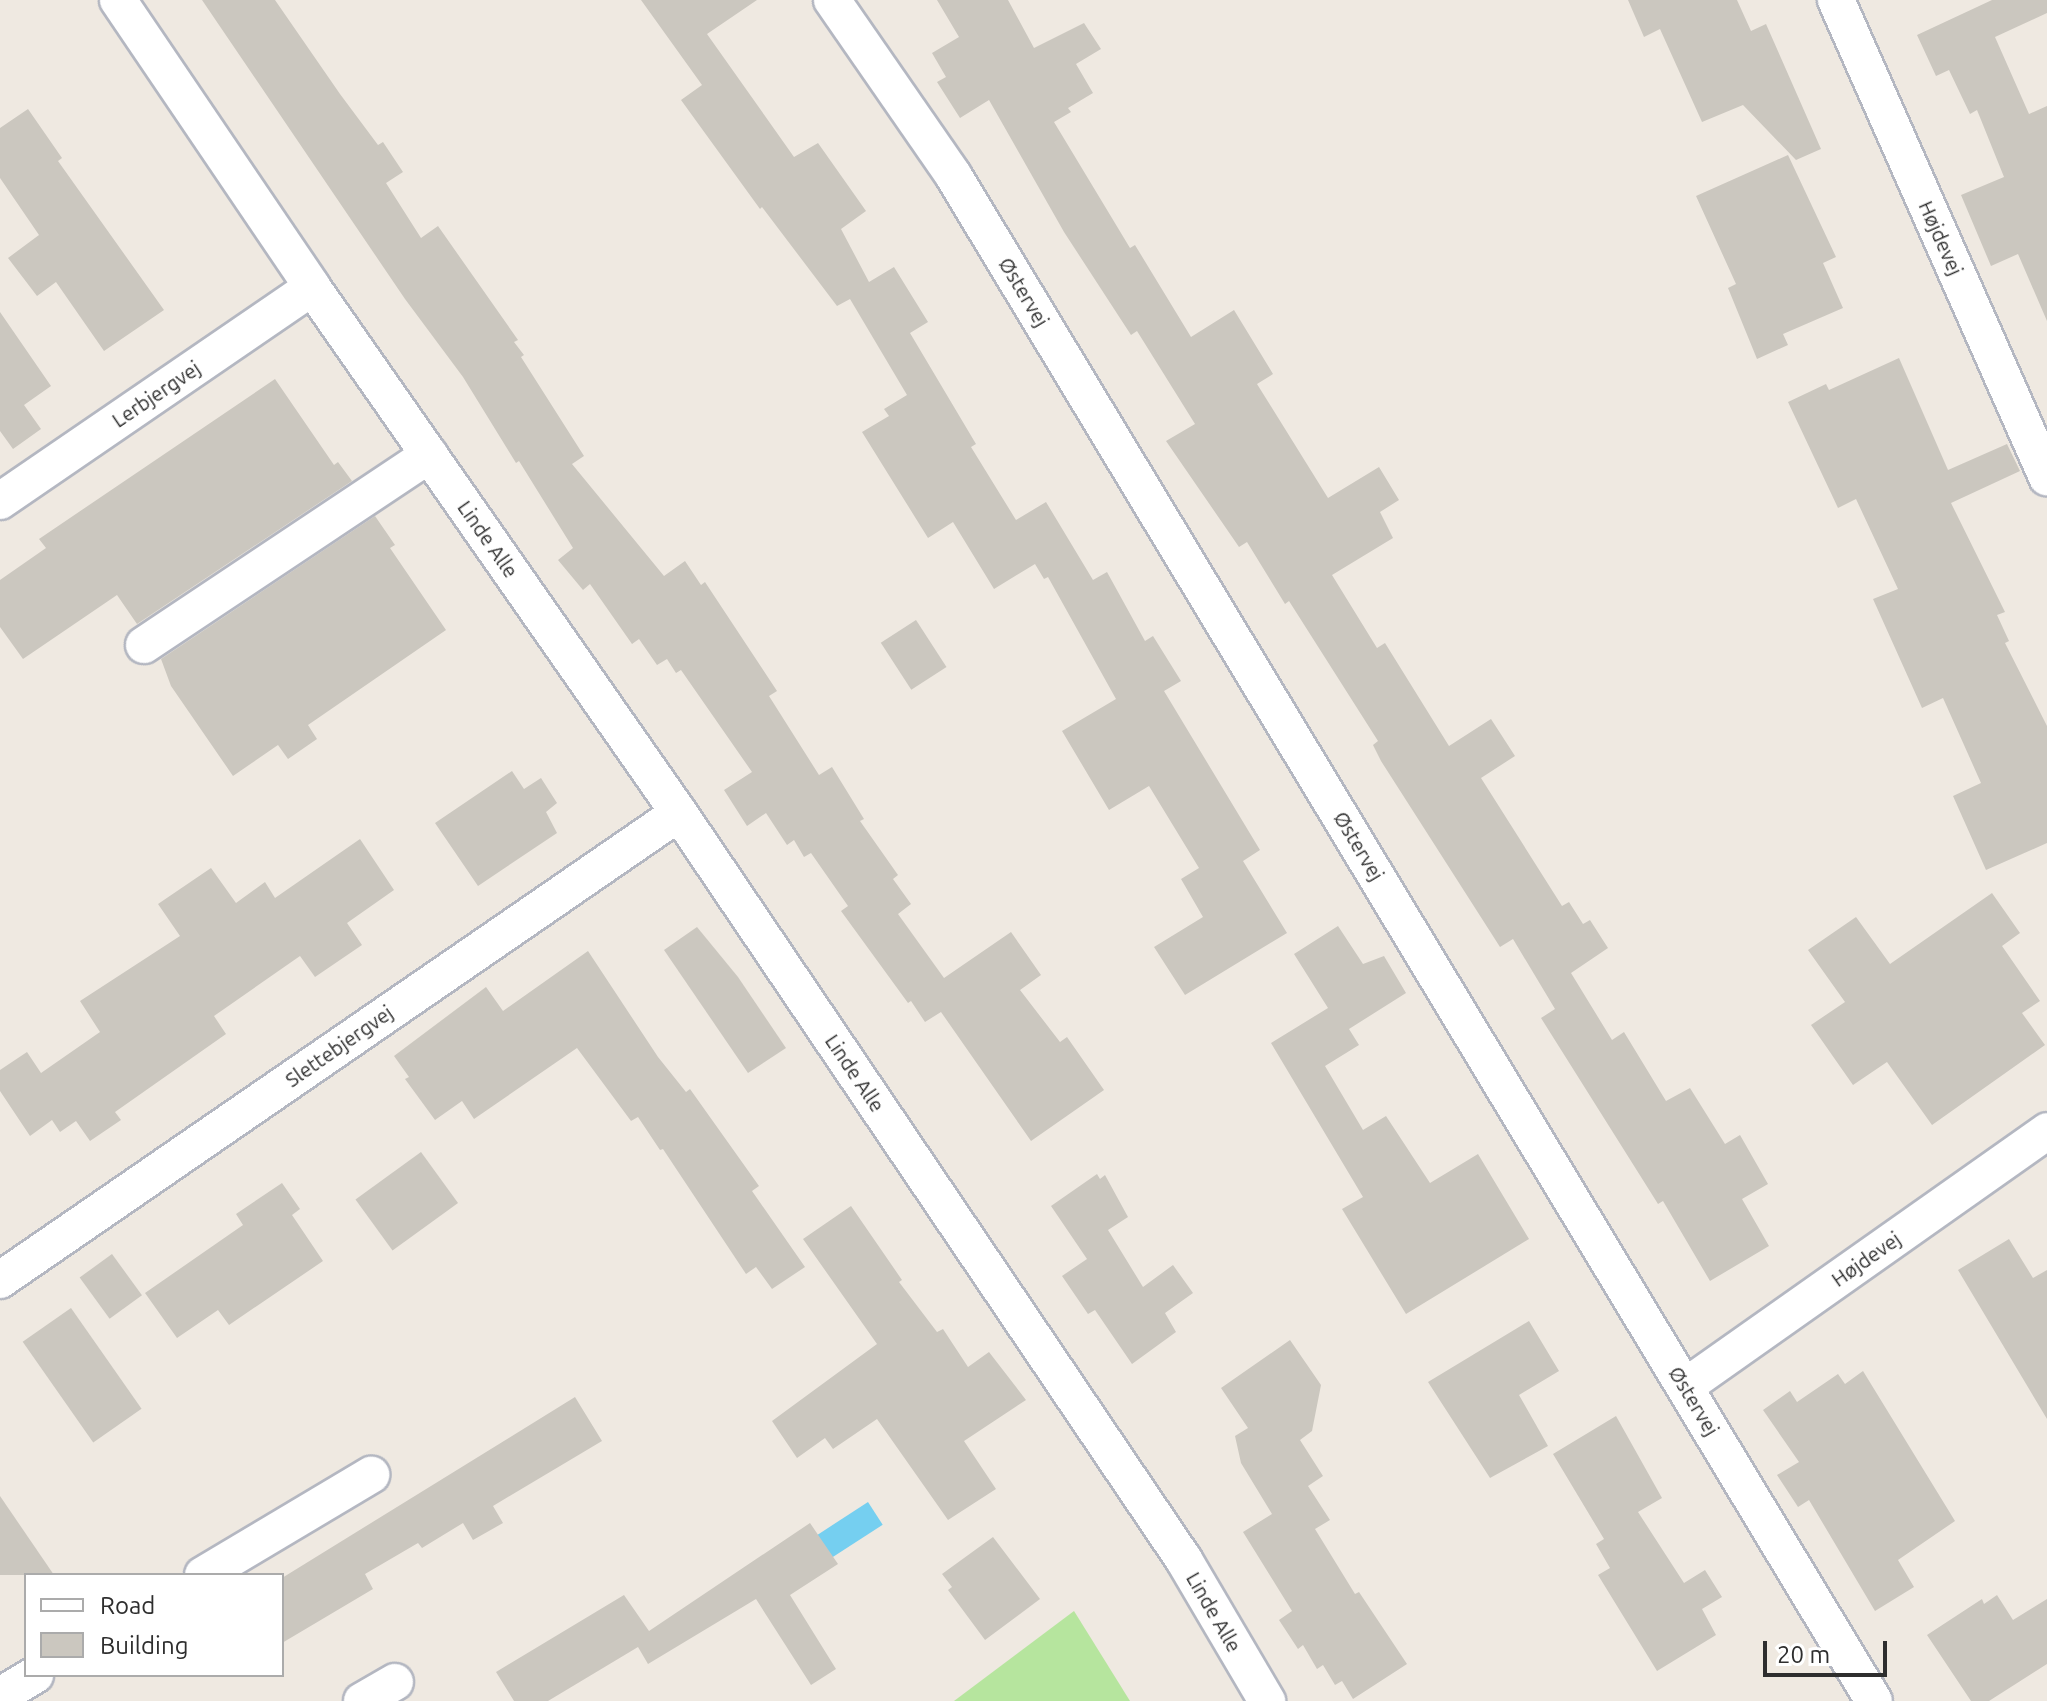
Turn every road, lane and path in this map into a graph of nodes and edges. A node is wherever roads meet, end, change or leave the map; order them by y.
1 (118, 0) edge
2 (832, 0) edge
3 (1836, 0) edge
4 (312, 287) junction
5 (429, 455) junction
6 (2047, 477) edge
7 (0, 501) edge
8 (144, 645) dead end
9 (679, 813) junction
10 (2047, 1131) edge
11 (0, 1280) edge
12 (1686, 1386) junction
13 (371, 1475) dead end
14 (206, 1573) edge
15 (32, 1677) edge
16 (395, 1682) dead end
17 (0, 1696) edge
18 (362, 1701) edge
19 (1267, 1701) edge
20 (1874, 1701) edge

1 - 4 street, Linde Alle
2 - 12 street, Østervej
3 - 6 street, Højdevej
4 - 5 street, Linde Alle
4 - 7 street, Lerbjergvej
5 - 8 street
5 - 9 street, Linde Alle
9 - 11 street, Slettebjergvej
9 - 19 street, Linde Alle
10 - 12 street, Højdevej
12 - 20 street, Østervej
13 - 14 street
15 - 17 street
16 - 18 street

